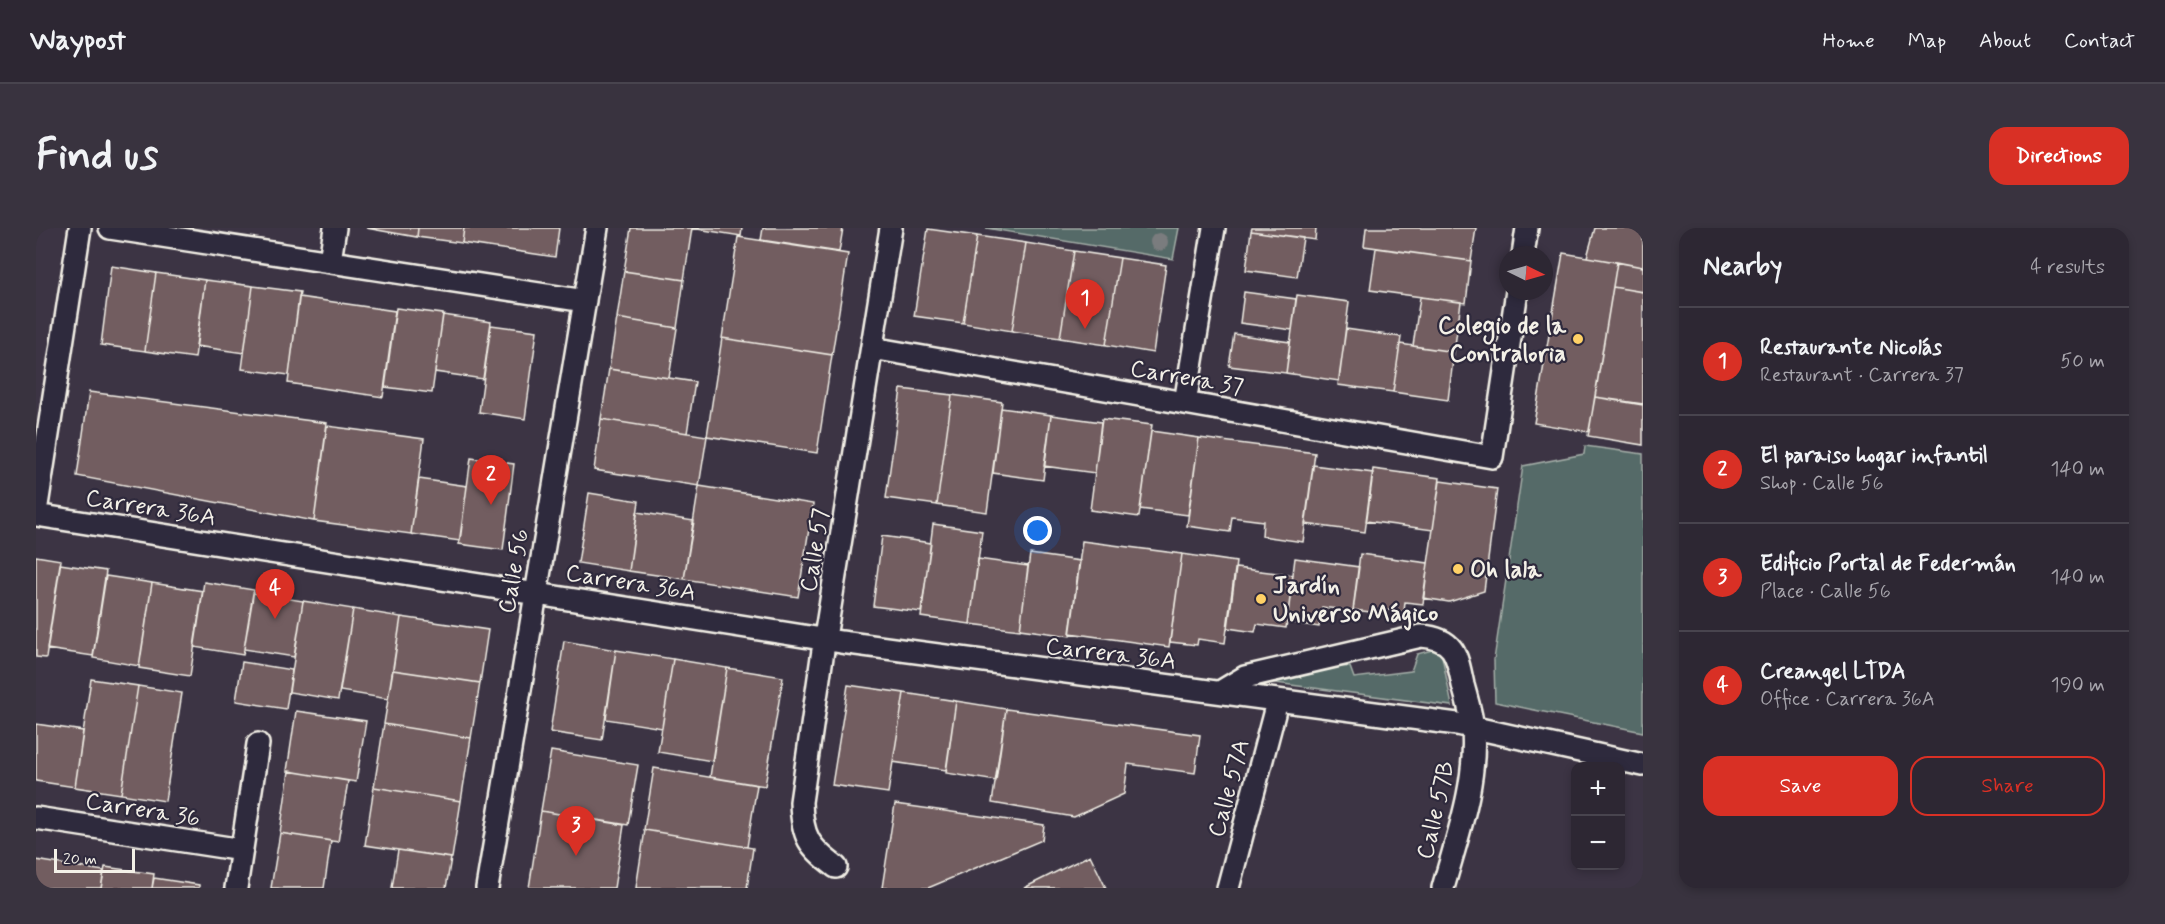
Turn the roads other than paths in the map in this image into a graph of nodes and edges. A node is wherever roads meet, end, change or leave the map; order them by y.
1 (80, 228) edge
2 (110, 228) edge
3 (336, 228) edge
4 (597, 228) edge
5 (891, 228) edge
6 (1214, 228) edge
7 (1527, 228) edge
8 (1524, 246) edge
9 (330, 261) junction
10 (1516, 300) edge
11 (585, 301) junction
12 (872, 348) junction
13 (1185, 403) junction
14 (36, 513) edge
15 (535, 593) junction
16 (825, 639) junction
17 (1220, 692) junction
18 (1276, 700) junction
19 (1473, 727) junction
20 (258, 744) dead end
21 (1643, 765) edge
22 (36, 818) edge
23 (242, 850) junction
24 (836, 867) dead end
25 (236, 888) edge
26 (487, 888) edge
27 (1228, 888) edge
28 (1443, 888) edge

1 - 14 street
2 - 9 street
3 - 9 street
4 - 11 street, Calle 56
5 - 12 street, Calle 57
6 - 13 street
7 - 8 street
9 - 11 street
10 - 13 street, Carrera 37
11 - 15 street, Calle 56
12 - 13 street, Carrera 37
12 - 16 street, Calle 57
14 - 15 street, Carrera 36A
15 - 16 street, Carrera 36A
15 - 26 street, Calle 56
16 - 17 street, Carrera 36A
16 - 24 street, Calle 57
17 - 18 street, Carrera 36A
17 - 19 street, Calle 57B
18 - 19 street, Carrera 36A
18 - 27 street, Calle 57A
19 - 21 street, Carrera 36A
19 - 28 street, Calle 57B
20 - 23 street
22 - 23 street, Carrera 36
23 - 25 street

